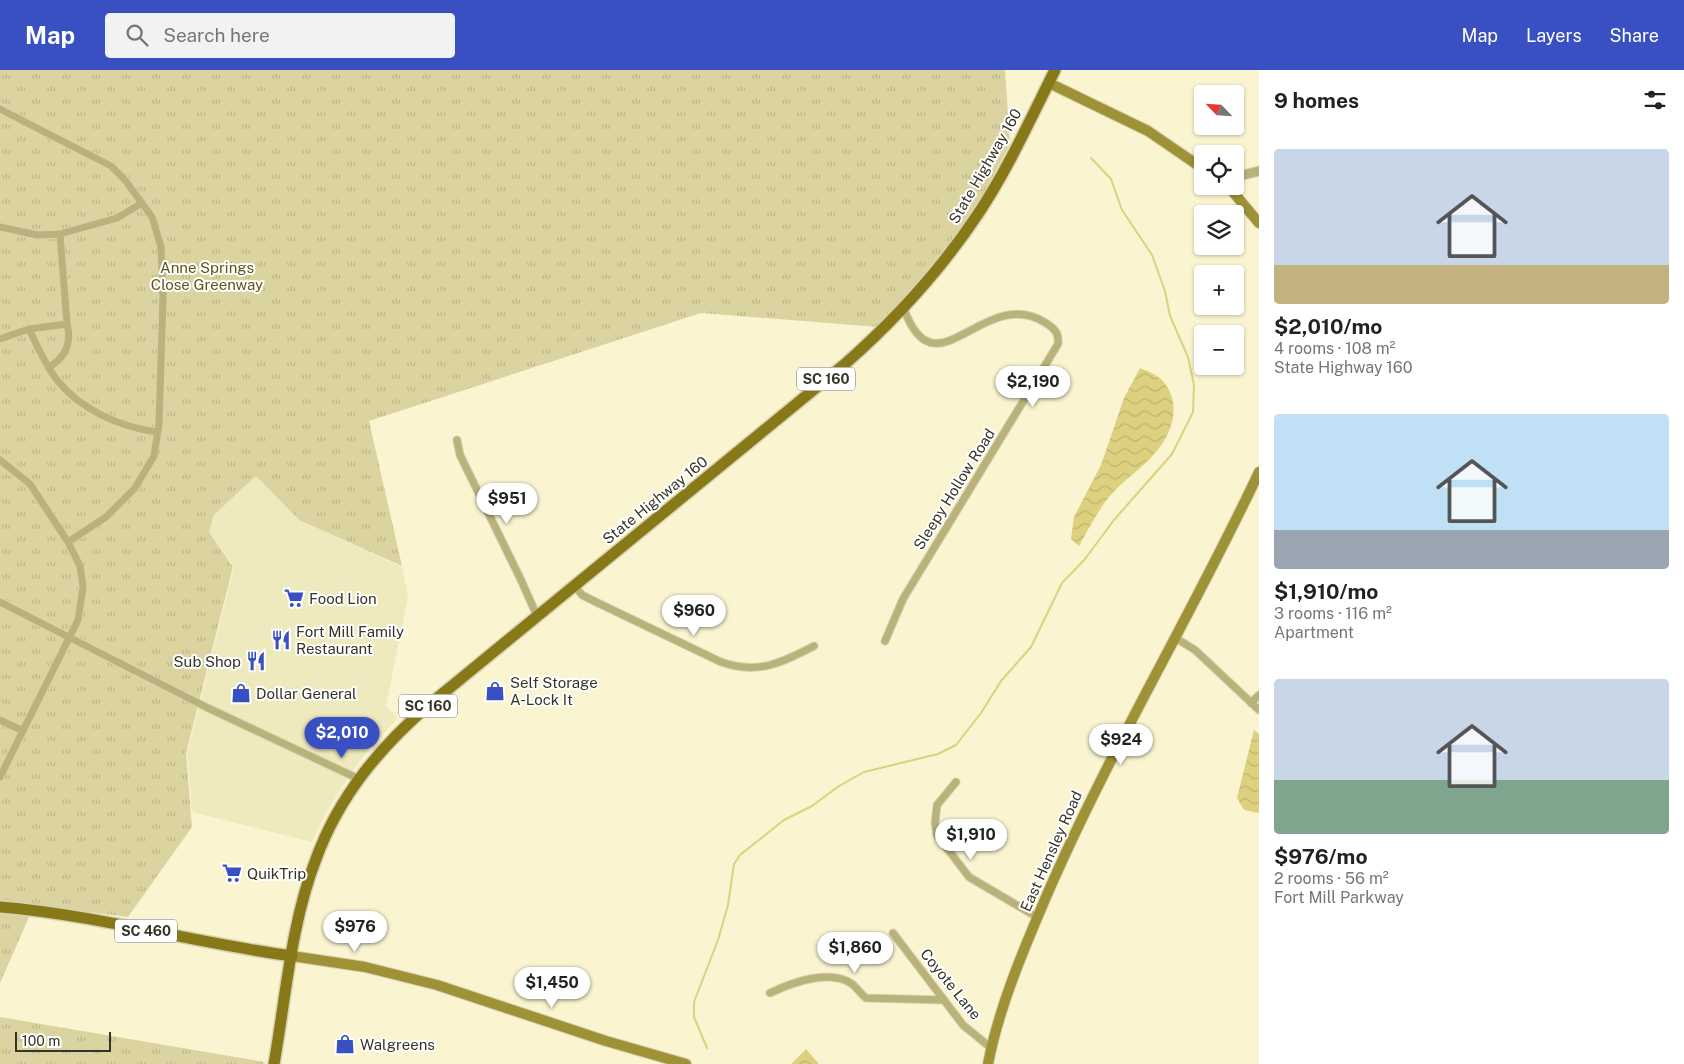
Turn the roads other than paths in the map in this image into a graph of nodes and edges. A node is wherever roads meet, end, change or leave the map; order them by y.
1 (1055, 70) edge
2 (1049, 83) junction
3 (0, 109) edge
4 (1194, 163) edge
5 (1259, 171) edge
6 (1244, 175) edge
7 (1236, 195) edge
8 (142, 203) junction
9 (1259, 223) edge
10 (0, 227) edge
11 (60, 234) junction
12 (904, 309) junction
13 (67, 324) junction
14 (29, 329) junction
15 (0, 338) edge
16 (50, 367) junction
17 (157, 432) junction
18 (457, 440) dead end
19 (0, 460) edge
20 (1259, 472) edge
21 (68, 542) junction
22 (574, 585) junction
23 (0, 602) edge
24 (537, 616) junction
25 (70, 637) junction
26 (1174, 637) junction
27 (885, 641) dead end
28 (814, 646) dead end
29 (1259, 696) edge
30 (1251, 704) junction
31 (1259, 710) edge
32 (0, 720) edge
33 (23, 731) junction
34 (0, 777) edge
35 (358, 779) junction
36 (956, 782) dead end
37 (0, 907) edge
38 (1037, 917) junction
39 (893, 933) dead end
40 (292, 956) junction
41 (770, 993) dead end
42 (944, 1000) junction
43 (991, 1048) junction
44 (274, 1064) edge
45 (686, 1064) edge
46 (988, 1064) edge

1 - 2 main road, State Highway 160 / SC 160
2 - 4 main road
2 - 12 main road, State Highway 160 / SC 160
3 - 8 street
5 - 6 street
7 - 9 main road
8 - 11 street
8 - 17 street
10 - 11 street
11 - 13 street
12 - 22 main road, State Highway 160 / SC 160
12 - 27 street, Sleepy Hollow Road
13 - 14 street
13 - 16 street
14 - 15 street
14 - 16 street
16 - 17 street
17 - 21 street
18 - 24 street
19 - 21 street
20 - 26 main road, East Hensley Road
21 - 25 street
22 - 24 main road, State Highway 160 / SC 160
22 - 28 street
23 - 25 street
24 - 35 main road, State Highway 160 / SC 160
25 - 33 street
25 - 35 street
26 - 30 street
26 - 38 main road, East Hensley Road
29 - 30 street
30 - 31 street
32 - 33 street
33 - 34 street
35 - 40 main road, State Highway 160 / SC 160
36 - 38 street
37 - 40 main road, SC 460
38 - 43 main road, East Hensley Road
39 - 42 street, Coyote Lane
40 - 44 main road, SC 160
40 - 45 main road, SC 460
41 - 42 street
42 - 43 street, Coyote Lane
43 - 46 main road, East Hensley Road

